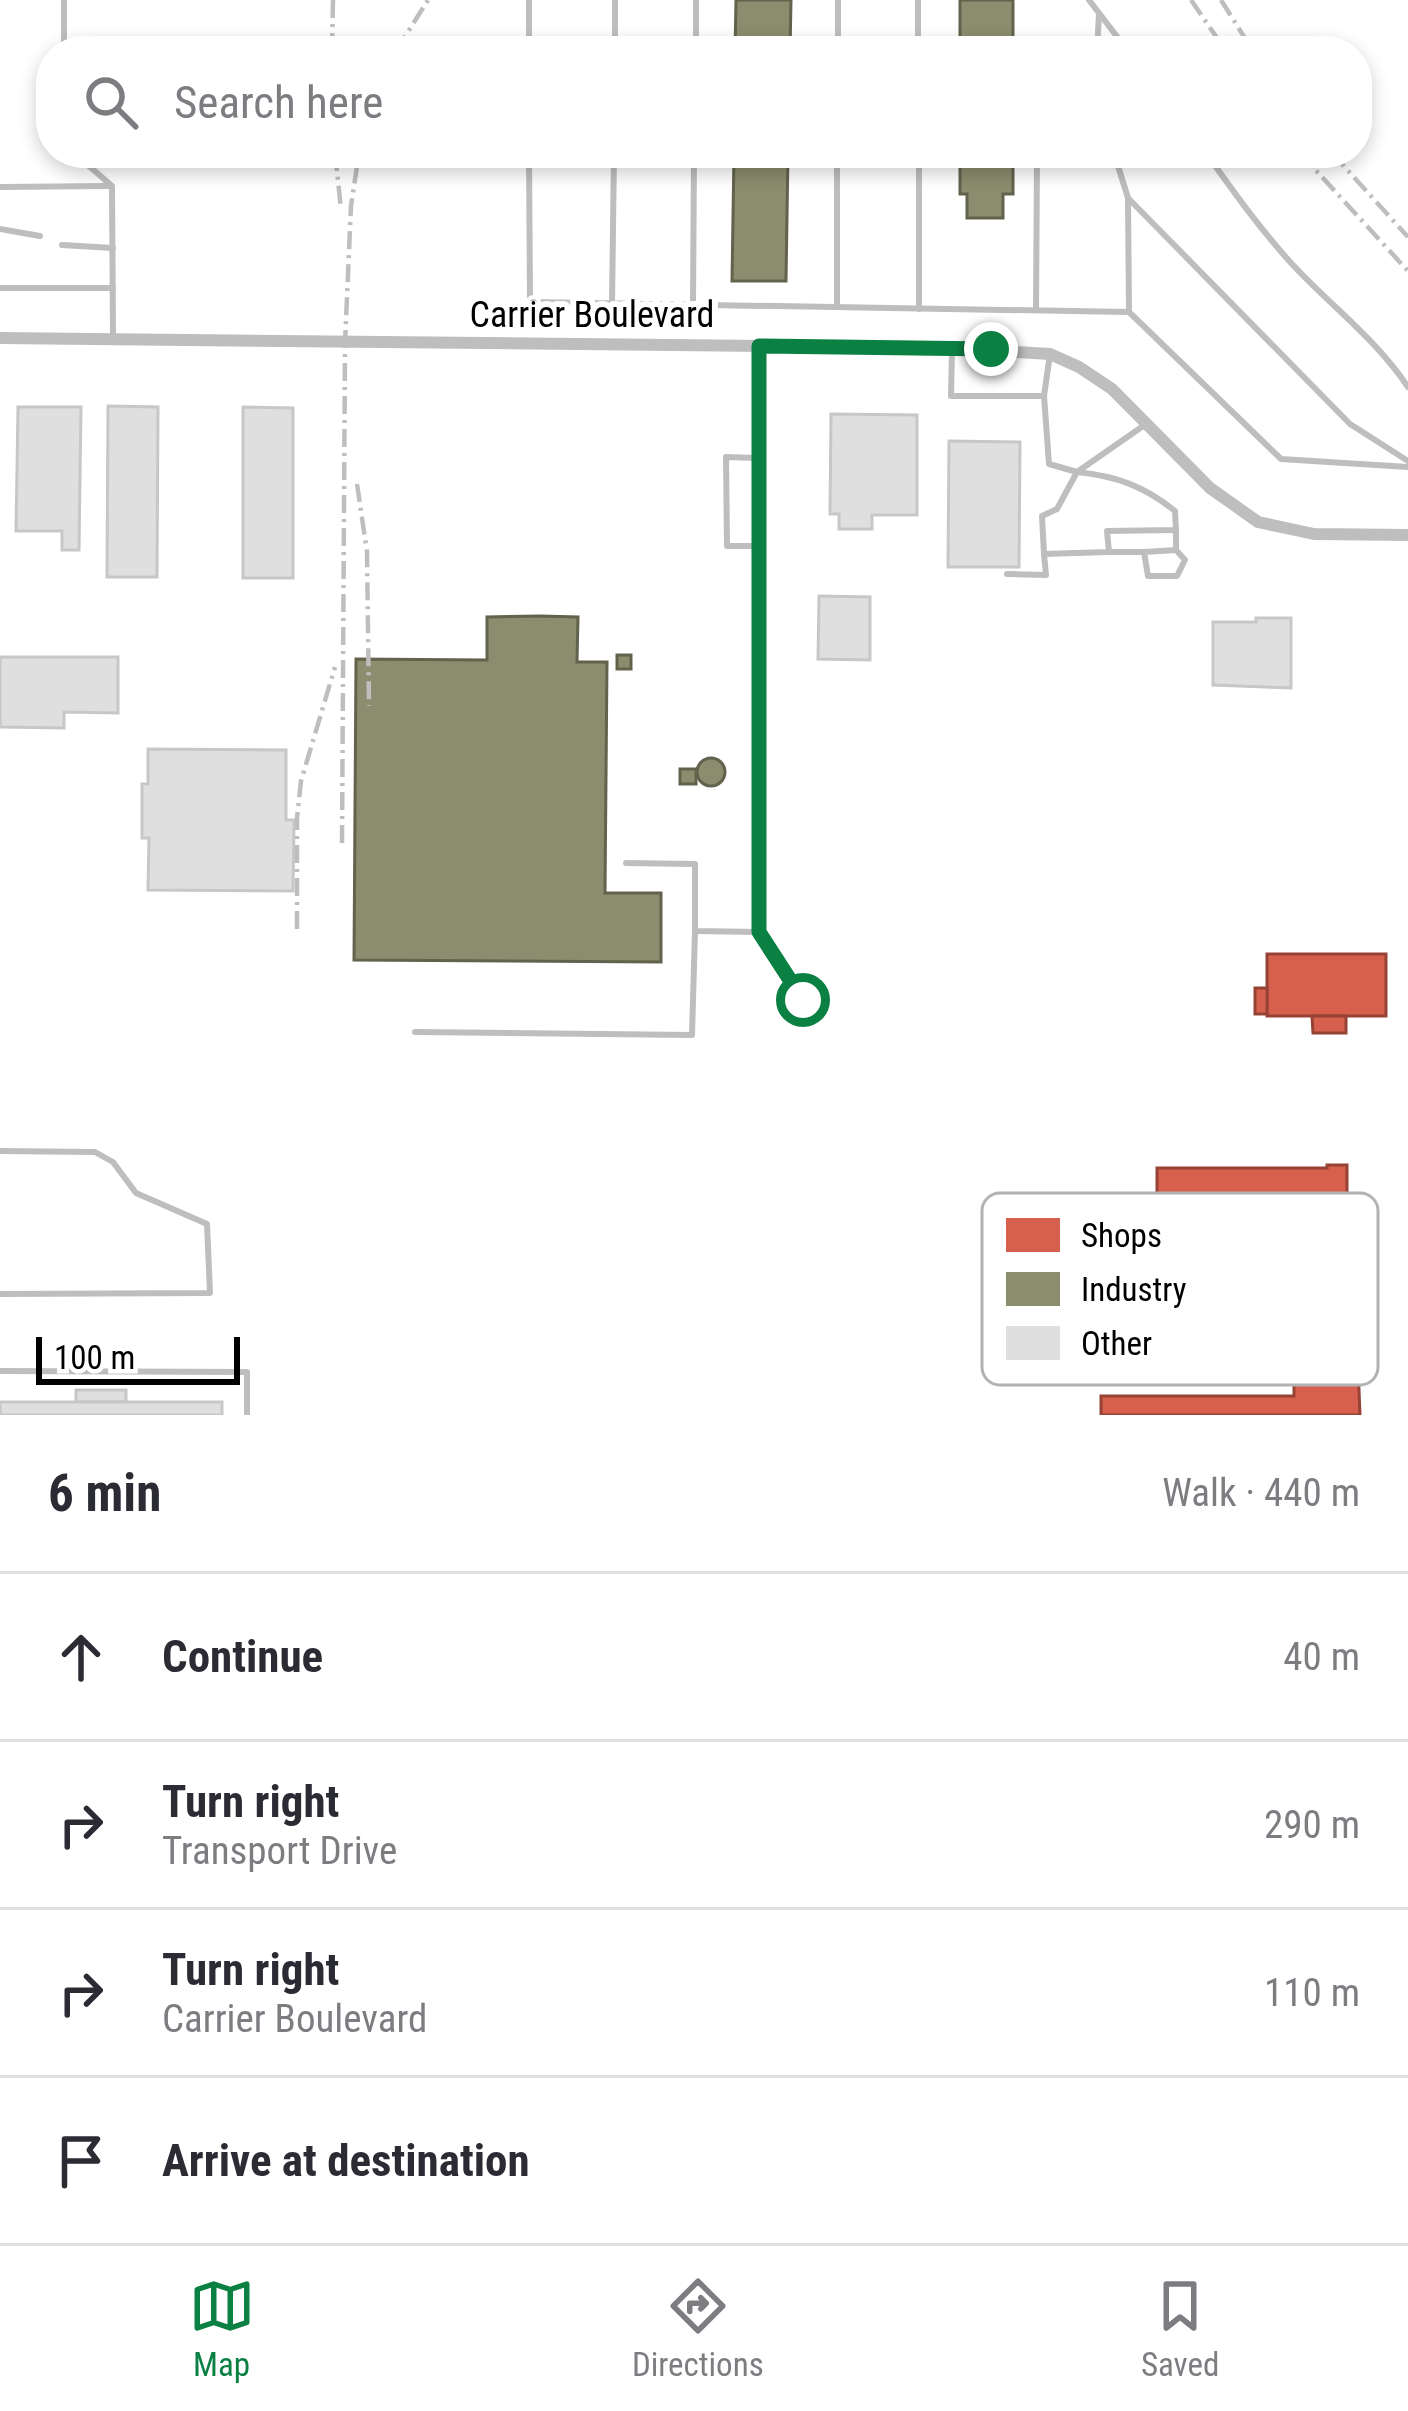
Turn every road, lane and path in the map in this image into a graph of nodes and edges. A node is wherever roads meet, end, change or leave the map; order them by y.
1 (64, 0) edge
2 (529, 0) edge
3 (615, 0) edge
4 (696, 0) edge
5 (838, 0) edge
6 (918, 0) edge
7 (1089, 0) edge
8 (1099, 14) junction
9 (64, 36) edge
10 (529, 36) edge
11 (614, 36) edge
12 (696, 36) edge
13 (838, 36) edge
14 (918, 36) edge
15 (1098, 36) edge
16 (1116, 36) edge
17 (91, 168) edge
18 (530, 168) edge
19 (614, 168) edge
20 (694, 168) edge
21 (837, 168) edge
22 (919, 168) edge
23 (1037, 168) edge
24 (1119, 168) edge
25 (1217, 168) edge
26 (112, 186) junction
27 (0, 187) edge
28 (1128, 198) junction
29 (0, 229) edge
30 (40, 236) dead end
31 (62, 245) dead end
32 (113, 248) junction
33 (0, 288) edge
34 (113, 288) junction
35 (612, 303) junction
36 (693, 306) junction
37 (837, 308) junction
38 (919, 309) junction
39 (1036, 310) junction
40 (1129, 312) junction
41 (0, 338) edge
42 (113, 340) junction
43 (759, 346) junction
44 (952, 348) junction
45 (1049, 354) junction
46 (1408, 387) edge
47 (1044, 395) junction
48 (1146, 424) junction
49 (760, 458) junction
50 (1408, 464) edge
51 (1077, 472) junction
52 (1176, 530) junction
53 (1408, 536) edge
54 (760, 546) junction
55 (1176, 550) junction
56 (1109, 552) junction
57 (1144, 552) junction
58 (1044, 554) junction
59 (1007, 574) dead end
60 (626, 862) dead end
61 (695, 931) junction
62 (759, 932) junction
63 (803, 1000) dead end
64 (415, 1032) dead end
65 (0, 1151) edge
66 (0, 1294) edge
67 (0, 1371) edge
68 (247, 1415) edge

1 - 9 lane
2 - 10 lane
3 - 11 lane
4 - 12 lane
5 - 13 lane
6 - 14 lane
7 - 8 lane
8 - 15 lane
8 - 16 lane
17 - 26 lane
18 - 35 lane
19 - 35 lane
20 - 36 lane
21 - 37 lane
22 - 38 lane
23 - 39 lane
24 - 28 lane
25 - 46 lane
26 - 27 lane
26 - 32 lane
28 - 40 lane
28 - 50 lane
29 - 30 lane
31 - 32 lane
32 - 34 lane
33 - 34 lane
34 - 42 lane
35 - 36 lane
36 - 37 lane
37 - 38 lane
38 - 39 lane
39 - 40 lane
40 - 50 lane
41 - 42 street, Carrier Boulevard
42 - 43 street, Carrier Boulevard
43 - 44 street, Carrier Boulevard
43 - 49 street
44 - 45 street, Carrier Boulevard
44 - 47 lane
45 - 47 lane
45 - 48 street, Carrier Boulevard
47 - 51 lane
48 - 51 lane
48 - 53 street, Carrier Boulevard
49 - 54 street
49 - 54 lane
51 - 52 lane
51 - 58 lane
52 - 55 lane
52 - 56 lane
54 - 62 street
55 - 57 lane
55 - 57 lane
56 - 57 lane
56 - 58 lane
58 - 59 lane
60 - 61 lane
61 - 62 lane
61 - 64 lane
62 - 63 lane
65 - 66 lane
67 - 68 lane

